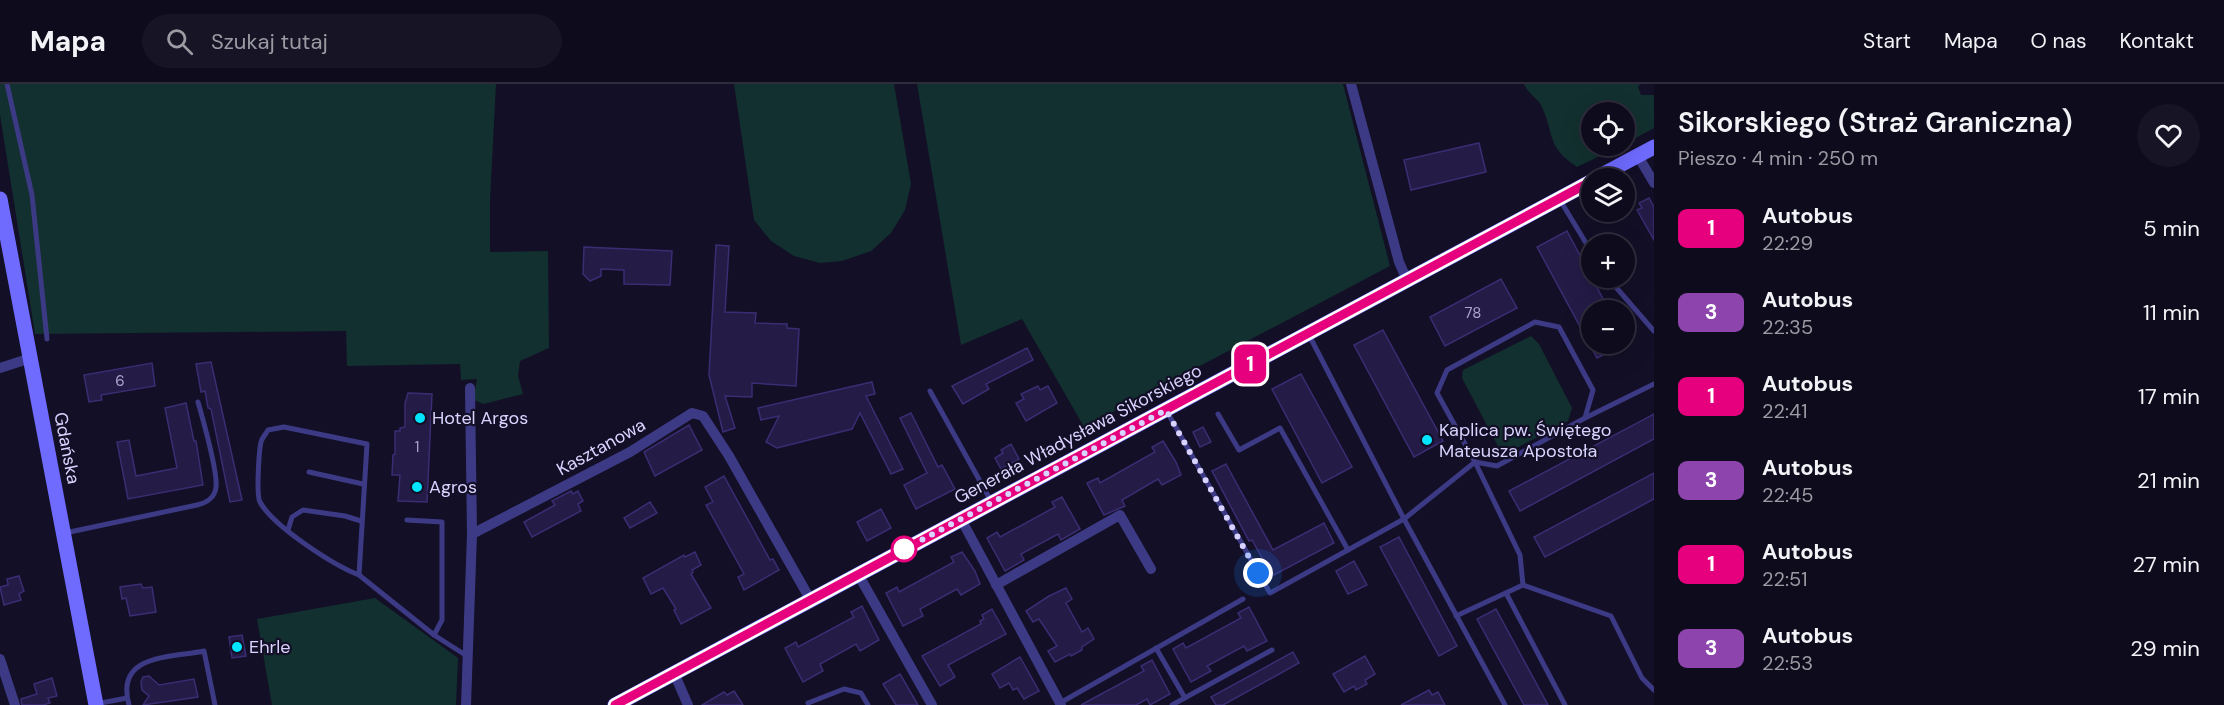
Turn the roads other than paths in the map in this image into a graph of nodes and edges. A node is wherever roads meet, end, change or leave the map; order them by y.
1 (7, 84) edge
2 (1351, 84) edge
3 (1654, 147) edge
4 (1638, 156) junction
5 (1615, 168) edge
6 (1654, 183) edge
7 (1581, 187) edge
8 (0, 199) edge
9 (1559, 199) junction
10 (1581, 235) edge
11 (1407, 280) junction
12 (1617, 288) edge
13 (1654, 331) edge
14 (1308, 333) junction
15 (47, 339) dead end
16 (31, 358) junction
17 (0, 368) edge
18 (1654, 384) edge
19 (470, 388) dead end
20 (930, 391) dead end
21 (198, 402) dead end
22 (1166, 410) junction
23 (1218, 414) dead end
24 (1586, 418) junction
25 (1474, 462) junction
26 (309, 472) dead end
27 (363, 484) junction
28 (992, 502) junction
29 (961, 519) junction
30 (1404, 519) junction
31 (407, 520) dead end
32 (361, 521) junction
33 (288, 530) junction
34 (63, 534) junction
35 (472, 534) junction
36 (1348, 550) junction
37 (1151, 569) dead end
38 (858, 574) junction
39 (359, 575) junction
40 (996, 585) junction
41 (1523, 585) junction
42 (1506, 593) junction
43 (1244, 599) dead end
44 (810, 600) junction
45 (1456, 616) junction
46 (434, 635) junction
47 (1156, 648) junction
48 (1272, 650) dead end
49 (467, 656) junction
50 (0, 659) edge
51 (674, 673) junction
52 (1654, 690) edge
53 (1185, 698) junction
54 (128, 702) edge
55 (808, 702) dead end
56 (1061, 704) edge
57 (15, 705) edge
58 (94, 705) edge
59 (215, 705) edge
60 (466, 705) edge
61 (615, 705) edge
62 (688, 705) edge
63 (868, 705) edge
64 (932, 705) edge
65 (1172, 705) edge
66 (1505, 705) edge
67 (1565, 705) edge

1 - 15 lane
2 - 11 street
3 - 4 main road
4 - 5 main road
4 - 6 street
7 - 9 main road, Generała Władysława Sikorskiego
8 - 16 main road, Gdańska
9 - 10 lane
9 - 11 main road, Generała Władysława Sikorskiego
11 - 14 main road, Generała Władysława Sikorskiego
12 - 13 lane
14 - 22 main road, Generała Władysława Sikorskiego
14 - 30 lane
16 - 17 street
16 - 34 main road, Gdańska
18 - 24 lane
19 - 35 street
20 - 28 lane
21 - 34 lane
22 - 28 main road, Generała Władysława Sikorskiego
22 - 36 lane
23 - 36 lane
24 - 25 lane
24 - 25 lane
25 - 30 lane
25 - 41 lane
26 - 27 lane
27 - 32 lane
27 - 33 lane
28 - 29 main road, Generała Władysława Sikorskiego
29 - 38 main road, Generała Władysława Sikorskiego
29 - 40 street
30 - 36 lane
30 - 45 lane
31 - 46 lane
32 - 33 lane
32 - 39 lane
33 - 39 lane
34 - 58 main road, Gdańska
35 - 44 street, Kasztanowa
35 - 49 street
37 - 40 street
38 - 44 main road, Generała Władysława Sikorskiego
38 - 64 street
39 - 46 lane
40 - 56 street
41 - 42 lane
41 - 52 lane
42 - 45 lane
42 - 67 lane
43 - 47 lane
44 - 51 main road, Generała Władysława Sikorskiego
45 - 66 lane
46 - 49 lane
47 - 53 lane
47 - 56 lane
48 - 53 lane
49 - 60 street
50 - 57 street
51 - 61 main road, Generała Władysława Sikorskiego
51 - 62 street
53 - 65 lane
54 - 58 lane
54 - 59 lane
55 - 63 lane

